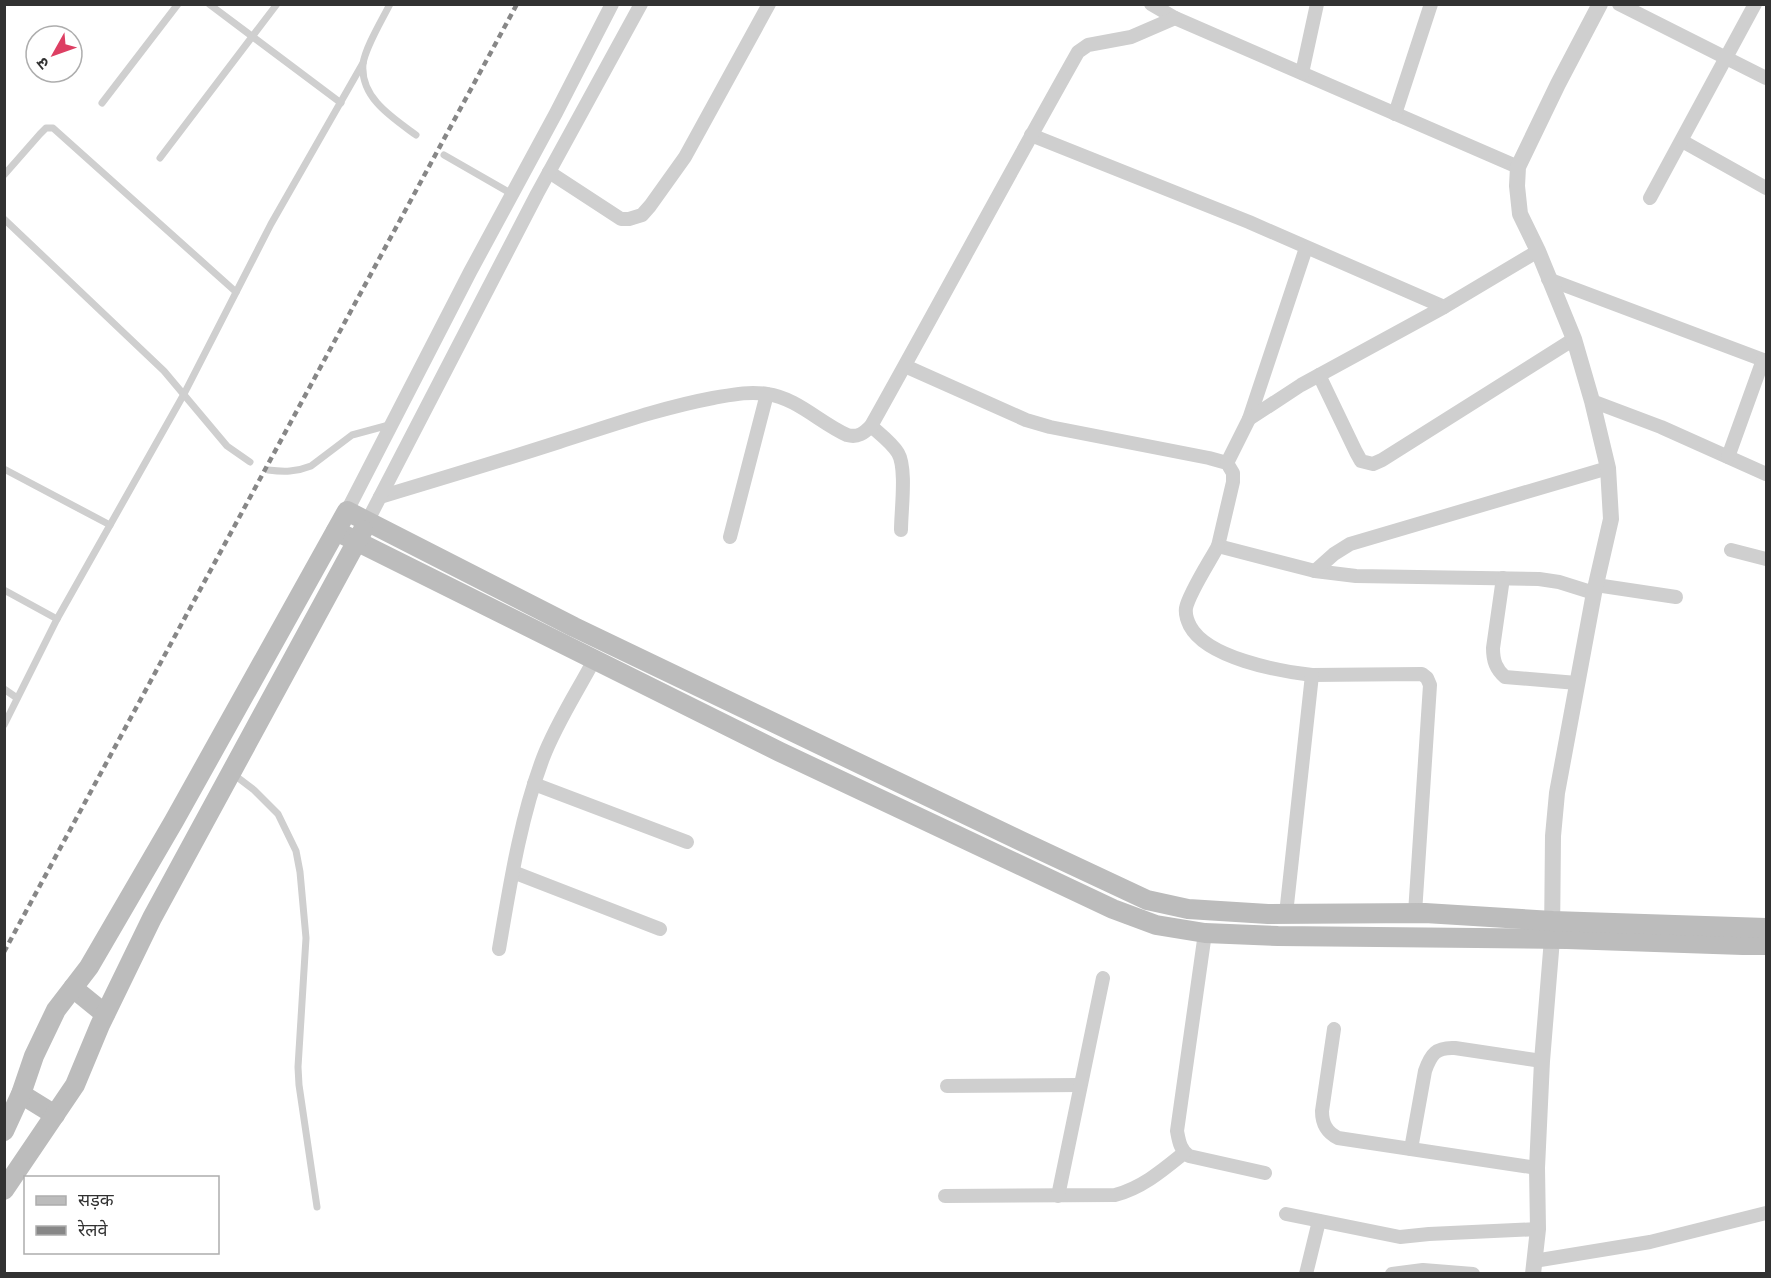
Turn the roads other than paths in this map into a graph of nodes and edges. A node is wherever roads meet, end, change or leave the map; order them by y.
1 (178, 4) edge
2 (209, 4) edge
3 (278, 4) edge
4 (390, 4) edge
5 (612, 4) edge
6 (641, 4) edge
7 (769, 4) edge
8 (1151, 4) edge
9 (1317, 4) edge
10 (1431, 4) edge
11 (1619, 4) edge
12 (1755, 4) edge
13 (1594, 6) edge
14 (1175, 18) junction
15 (254, 38) junction
16 (1727, 57) junction
17 (363, 63) junction
18 (1302, 73) junction
19 (1767, 78) edge
20 (102, 103) dead end
21 (340, 103) junction
22 (1395, 114) junction
23 (416, 135) dead end
24 (1031, 135) junction
25 (1682, 141) junction
26 (444, 155) dead end
27 (160, 158) dead end
28 (1518, 167) junction
29 (549, 172) junction
30 (4, 175) edge
31 (1767, 188) edge
32 (512, 194) junction
33 (1650, 198) dead end
34 (5, 221) edge
35 (1306, 248) junction
36 (1538, 251) junction
37 (1548, 279) junction
38 (236, 292) junction
39 (1444, 307) junction
40 (1574, 339) junction
41 (1765, 360) edge
42 (904, 366) junction
43 (1319, 375) junction
44 (184, 394) junction
45 (767, 394) junction
46 (1592, 401) junction
47 (1249, 419) junction
48 (392, 425) junction
49 (871, 426) junction
50 (1728, 457) junction
51 (250, 462) dead end
52 (1227, 464) junction
53 (1608, 468) junction
54 (4, 469) edge
55 (268, 470) dead end
56 (1767, 474) edge
57 (380, 497) junction
58 (347, 512) junction
59 (367, 522) junction
60 (110, 525) junction
61 (901, 530) dead end
62 (336, 531) junction
63 (730, 537) dead end
64 (357, 542) junction
65 (1218, 546) junction
66 (1731, 550) dead end
67 (1767, 559) edge
68 (1315, 571) junction
69 (1503, 578) junction
70 (1595, 589) junction
71 (4, 590) edge
72 (1676, 597) dead end
73 (57, 619) junction
74 (594, 660) junction
75 (1312, 675) junction
76 (1577, 683) junction
77 (4, 689) edge
78 (17, 698) junction
79 (4, 725) edge
80 (231, 772) junction
81 (534, 784) junction
82 (687, 842) dead end
83 (513, 872) junction
84 (1415, 913) junction
85 (1286, 914) junction
86 (1767, 928) edge
87 (660, 929) dead end
88 (1553, 930) junction
89 (1205, 933) junction
90 (1767, 945) edge
91 (499, 949) dead end
92 (1103, 978) dead end
93 (73, 988) junction
94 (105, 1014) junction
95 (1334, 1029) dead end
96 (1542, 1061) junction
97 (1080, 1085) junction
98 (946, 1086) dead end
99 (21, 1094) junction
100 (55, 1115) junction
101 (4, 1131) edge
102 (1411, 1149) junction
103 (1184, 1153) junction
104 (1538, 1168) junction
105 (1265, 1173) dead end
106 (4, 1190) edge
107 (945, 1196) dead end
108 (1058, 1196) junction
109 (316, 1207) dead end
110 (1286, 1214) dead end
111 (1767, 1214) edge
112 (1318, 1221) junction
113 (1538, 1229) junction
114 (1534, 1267) edge
115 (1306, 1274) edge
116 (1392, 1274) edge
117 (1473, 1274) edge

1 - 20 lane
2 - 15 lane
3 - 15 lane
4 - 17 lane
5 - 32 street
6 - 29 street
7 - 29 street
8 - 14 street
9 - 18 street
10 - 22 street
11 - 16 street
12 - 16 street
13 - 28 street
14 - 18 street
14 - 24 street
15 - 21 lane
15 - 27 lane
16 - 19 street
16 - 25 street
17 - 21 lane
17 - 23 lane
18 - 22 street
21 - 38 lane
22 - 28 street
24 - 35 street
24 - 42 street
25 - 31 street
25 - 33 street
26 - 32 lane
28 - 36 street
29 - 57 street
30 - 38 lane
32 - 48 street
34 - 44 lane
35 - 39 street
35 - 47 street
36 - 37 street
36 - 39 street
37 - 40 street
37 - 41 street
38 - 44 lane
39 - 43 street
40 - 43 street
40 - 46 street
41 - 50 street
42 - 49 street
42 - 52 street
43 - 47 street
44 - 51 lane
44 - 60 lane
45 - 49 street
45 - 57 street
45 - 63 street
46 - 50 street
46 - 53 street
47 - 52 street
48 - 55 lane
48 - 58 street
49 - 61 street
50 - 56 street
52 - 65 street
53 - 68 street
53 - 70 street
54 - 60 lane
57 - 59 street
58 - 59 main road
58 - 62 main road
59 - 64 main road
59 - 85 main road
60 - 73 lane
62 - 64 main road
62 - 93 main road
64 - 74 main road
64 - 80 main road
65 - 68 street
65 - 75 street
66 - 67 street
68 - 69 street
69 - 70 street
69 - 76 street
70 - 72 street
70 - 76 street
71 - 73 lane
73 - 78 lane
74 - 81 street
74 - 89 main road
75 - 84 street
75 - 85 street
76 - 88 street
77 - 78 lane
78 - 79 lane
80 - 94 main road
80 - 109 lane
81 - 82 street
81 - 83 street
83 - 87 street
83 - 91 street
84 - 85 main road
84 - 88 main road
86 - 88 main road
88 - 89 main road
88 - 90 main road
88 - 96 street
89 - 103 street
92 - 97 street
93 - 94 main road
93 - 99 main road
94 - 100 main road
95 - 102 street
96 - 102 street
96 - 104 street
97 - 98 street
97 - 108 street
99 - 100 main road
99 - 101 main road
100 - 106 main road
102 - 104 street
103 - 105 street
103 - 108 street
104 - 113 street
107 - 108 street
110 - 112 street
111 - 114 street
112 - 113 street
112 - 115 street
113 - 114 street
116 - 117 street

